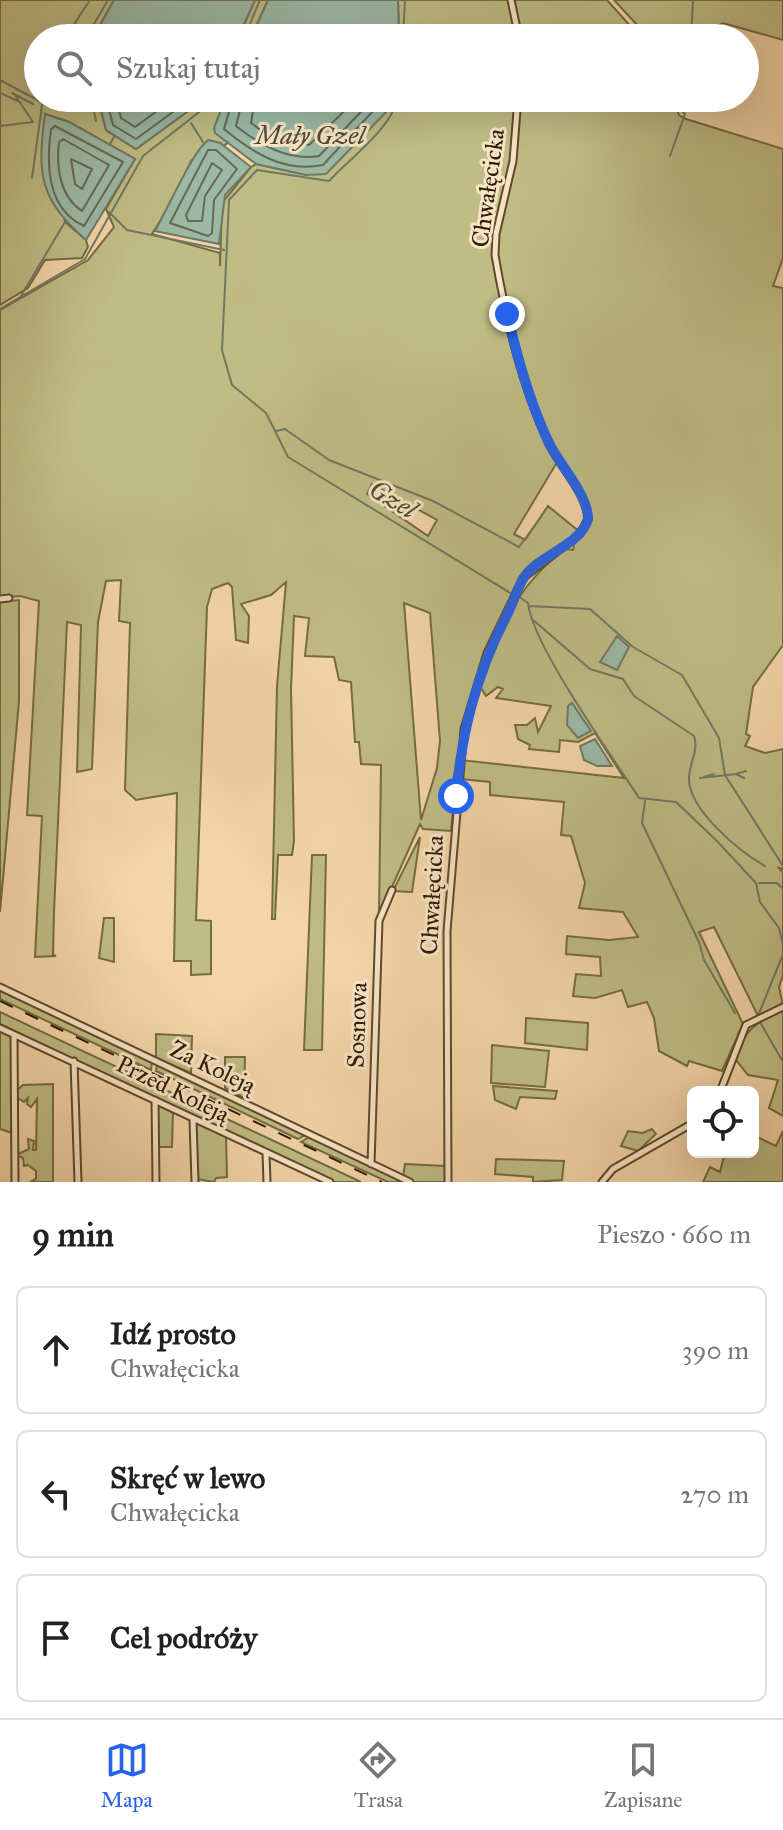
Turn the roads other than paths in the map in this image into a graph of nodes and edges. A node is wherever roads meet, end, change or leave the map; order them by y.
1 (511, 0) edge
2 (516, 24) edge
3 (517, 112) edge
4 (9, 598) dead end
5 (0, 599) edge
6 (392, 890) dead end
7 (0, 987) edge
8 (783, 1007) edge
9 (0, 1028) edge
10 (14, 1034) junction
11 (74, 1061) junction
12 (722, 1086) edge
13 (155, 1100) junction
14 (193, 1119) junction
15 (687, 1126) edge
16 (266, 1153) junction
17 (371, 1164) junction
18 (15, 1182) edge
19 (78, 1182) edge
20 (156, 1182) edge
21 (195, 1182) edge
22 (267, 1182) edge
23 (330, 1182) edge
24 (410, 1182) edge
25 (448, 1182) edge
26 (602, 1182) edge

1 - 2 street
3 - 25 street, Chwałęcicka
4 - 5 street
6 - 17 street, Sosnowa
7 - 17 street, Za Koleją
8 - 12 street
9 - 10 street, Przed Koleją
10 - 11 street, Przed Koleją
10 - 18 street
11 - 13 street, Przed Koleją
11 - 19 street
13 - 14 street, Przed Koleją
13 - 20 street
14 - 16 street, Przed Koleją
14 - 21 street
15 - 26 street
16 - 22 street
16 - 23 street, Przed Koleją
17 - 24 street, Za Koleją

